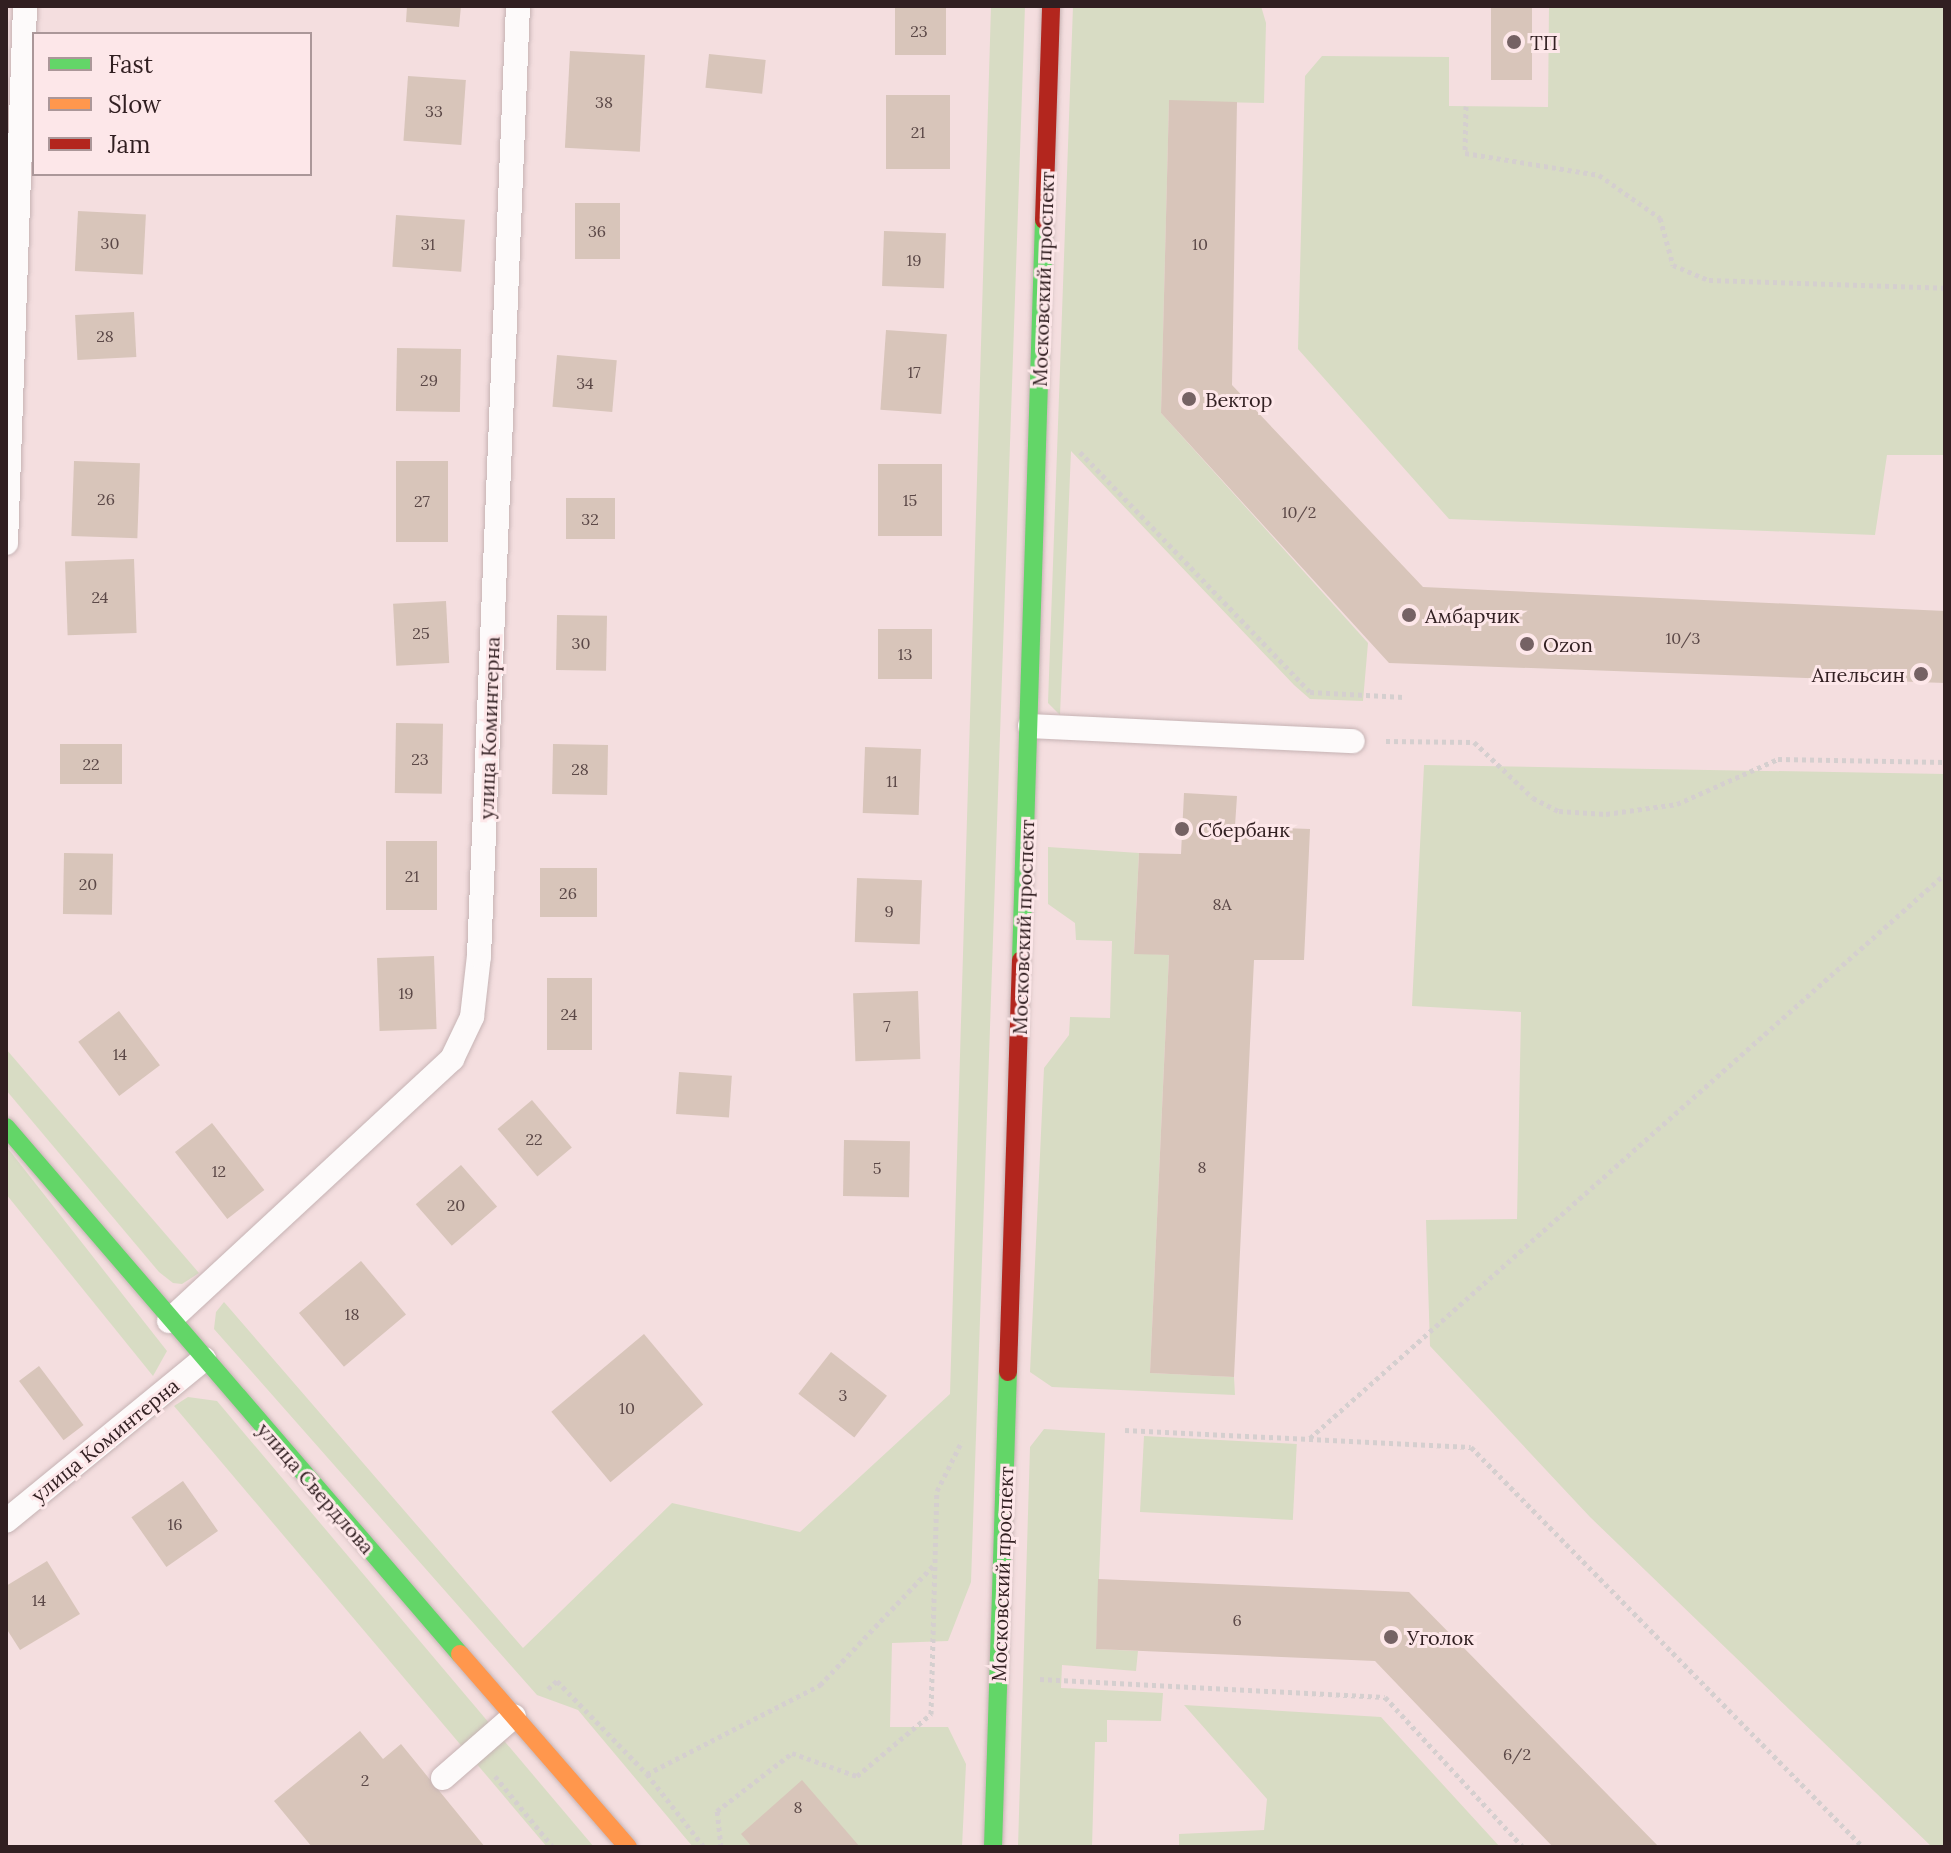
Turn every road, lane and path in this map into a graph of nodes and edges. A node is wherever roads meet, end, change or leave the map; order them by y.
1 (25, 6) edge
2 (518, 6) edge
3 (1051, 6) edge
4 (1466, 106) dead end
5 (1945, 288) edge
6 (1079, 451) dead end
7 (6, 543) edge
8 (1404, 697) dead end
9 (1030, 726) junction
10 (1353, 741) joint
11 (1945, 762) edge
12 (1945, 874) edge
13 (6, 1127) edge
14 (169, 1321) junction
15 (204, 1359) junction
16 (962, 1426) dead end
17 (1125, 1430) dead end
18 (1309, 1438) junction
19 (6, 1521) edge
20 (934, 1564) junction
21 (1035, 1678) dead end
22 (514, 1716) junction
23 (474, 1751) junction
24 (647, 1774) junction
25 (443, 1778) dead end
26 (553, 1847) edge
27 (628, 1847) edge
28 (704, 1847) edge
29 (721, 1847) edge
30 (993, 1847) edge
31 (1523, 1847) edge
32 (1863, 1847) edge

1 - 7 lane
2 - 14 lane, улица Коминтерна
3 - 9 street, Московский проспект
4 - 5 path
6 - 8 path
9 - 10 lane
9 - 30 street, Московский проспект
10 - 11 path
12 - 18 path
13 - 14 street, улица Свердлова
14 - 15 street, улица Свердлова
15 - 19 lane, улица Коминтерна
15 - 22 street, улица Свердлова
16 - 20 path
17 - 18 path
18 - 32 path
20 - 24 path
20 - 29 path
21 - 31 path
22 - 23 lane
22 - 24 path
22 - 27 street, улица Свердлова
23 - 25 lane
23 - 26 path
24 - 28 path

